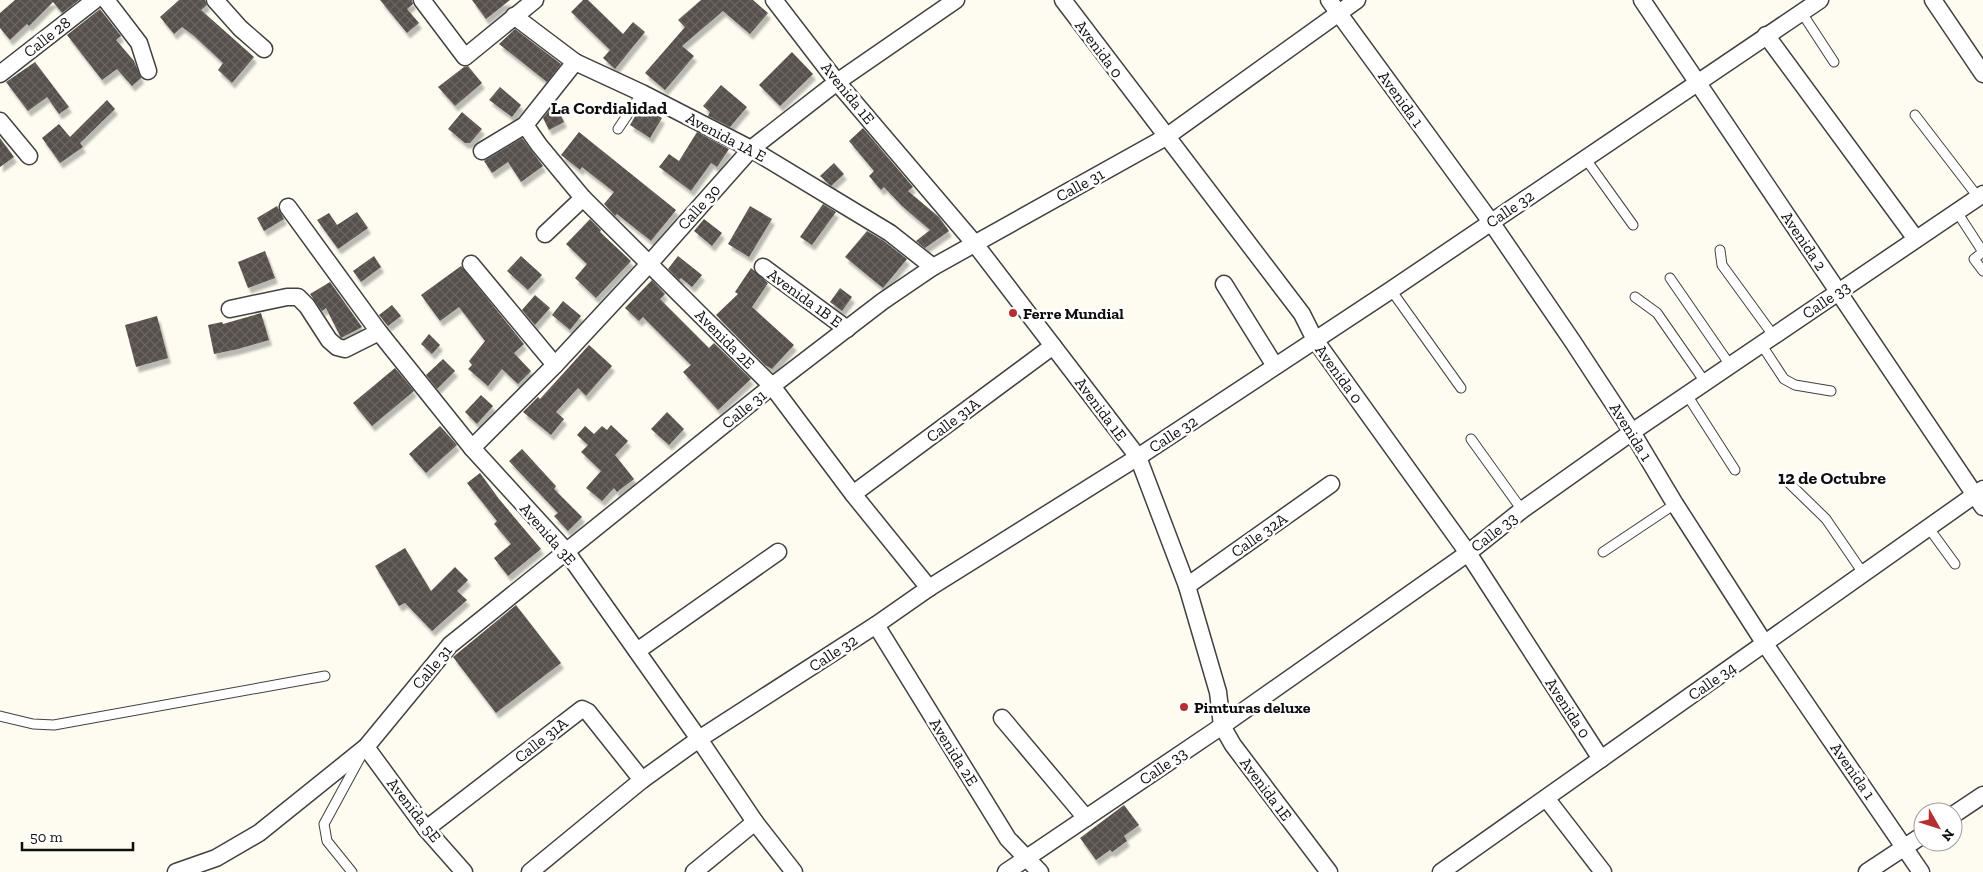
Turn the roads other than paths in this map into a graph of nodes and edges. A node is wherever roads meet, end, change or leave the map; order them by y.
1 (94, 0) edge
2 (106, 0) edge
3 (215, 0) edge
4 (422, 0) edge
5 (535, 0) edge
6 (774, 0) edge
7 (956, 0) edge
8 (1063, 0) edge
9 (1357, 0) edge
10 (1642, 0) edge
11 (1820, 0) edge
12 (1933, 0) edge
13 (1334, 7) edge
14 (1802, 13) junction
15 (514, 16) junction
16 (1766, 35) junction
17 (264, 49) dead end
18 (575, 62) junction
19 (1834, 62) dead end
20 (148, 71) dead end
21 (0, 74) edge
22 (1983, 74) edge
23 (1698, 81) junction
24 (837, 82) junction
25 (642, 93) junction
26 (1915, 114) dead end
27 (0, 121) edge
28 (524, 125) junction
29 (618, 129) dead end
30 (1166, 136) junction
31 (751, 149) junction
32 (482, 151) dead end
33 (30, 156) dead end
34 (1585, 158) junction
35 (1980, 196) edge
36 (584, 198) junction
37 (288, 207) dead end
38 (1957, 212) junction
39 (1491, 222) junction
40 (1633, 225) dead end
41 (545, 234) dead end
42 (1916, 239) junction
43 (974, 244) junction
44 (1720, 250) dead end
45 (471, 264) dead end
46 (649, 264) junction
47 (763, 267) dead end
48 (933, 267) junction
49 (1983, 271) edge
50 (1670, 278) dead end
51 (1224, 284) dead end
52 (1391, 290) junction
53 (1838, 292) junction
54 (1635, 297) dead end
55 (230, 309) dead end
56 (847, 329) junction
57 (379, 332) junction
58 (1314, 340) junction
59 (1767, 340) junction
60 (1053, 346) junction
61 (555, 365) junction
62 (1730, 365) junction
63 (1275, 366) junction
64 (1705, 382) junction
65 (772, 386) junction
66 (1461, 388) dead end
67 (1831, 391) dead end
68 (1687, 395) junction
69 (1632, 432) junction
70 (1471, 440) dead end
71 (472, 448) junction
72 (1138, 457) junction
73 (1735, 470) dead end
74 (1790, 483) dead end
75 (1331, 484) dead end
76 (853, 494) junction
77 (1980, 497) edge
78 (1675, 504) junction
79 (1522, 510) junction
80 (1928, 527) junction
81 (566, 551) junction
82 (778, 552) dead end
83 (1603, 552) dead end
84 (1468, 553) junction
85 (1955, 564) dead end
86 (1863, 573) junction
87 (1187, 586) junction
88 (929, 588) junction
89 (876, 625) junction
90 (1765, 644) junction
91 (637, 651) junction
92 (325, 676) dead end
93 (0, 716) edge
94 (1002, 718) dead end
95 (1222, 726) junction
96 (699, 739) junction
97 (366, 747) junction
98 (1601, 759) junction
99 (642, 780) junction
100 (1983, 795) edge
101 (1546, 798) junction
102 (1963, 808) edge
103 (1086, 818) junction
104 (755, 822) junction
105 (426, 829) junction
106 (1913, 842) edge
107 (1905, 847) junction
108 (1028, 859) junction
109 (791, 871) edge
110 (176, 872) edge
111 (352, 872) edge
112 (464, 872) edge
113 (530, 872) edge
114 (694, 872) edge
115 (1006, 872) edge
116 (1040, 872) edge
117 (1329, 872) edge
118 (1441, 872) edge
119 (1603, 872) edge
120 (1868, 872) edge
121 (1921, 872) edge

1 - 21 street, Calle 28
2 - 20 street
3 - 17 street
4 - 15 street
5 - 15 street
6 - 24 street, Avenida 1E
7 - 24 street, Calle 30
8 - 30 street, Avenida 0
9 - 13 street, Calle 31
10 - 23 street, Avenida 2
11 - 14 street, Calle 32
12 - 22 street
13 - 30 street, Calle 31
13 - 39 street, Avenida 1
14 - 16 street, Calle 32
14 - 19 lane
15 - 18 street, Avenida 1A E
16 - 23 street, Calle 32
16 - 42 street
18 - 25 street, Avenida 1A E
18 - 28 street
23 - 34 street, Calle 32
23 - 53 street, Avenida 2
24 - 31 street, Calle 30
24 - 43 street, Avenida 1E
25 - 29 lane
25 - 31 street, Avenida 1A E
26 - 35 lane
27 - 33 street
28 - 32 street
28 - 36 street, Avenida 2E
30 - 43 street, Calle 31
30 - 58 street, Avenida 0
31 - 46 street, Calle 30
31 - 48 street, Avenida 1A E
34 - 39 street, Calle 32
34 - 40 lane
35 - 38 street, Calle 33
36 - 41 street
36 - 46 street, Avenida 2E
37 - 57 street, Avenida 3E
38 - 42 street, Calle 33
38 - 49 lane
39 - 52 street, Calle 32
39 - 69 street, Avenida 1
42 - 53 street, Calle 33
43 - 48 street, Calle 31
43 - 60 street, Avenida 1E
44 - 59 lane
45 - 61 street
46 - 61 street, Calle 30
46 - 65 street, Avenida 2E
47 - 56 street, Avenida 1B E
48 - 56 street, Calle 31
50 - 62 lane
51 - 63 street
52 - 58 street, Calle 32
52 - 66 lane
53 - 59 street, Calle 33
53 - 77 street, Avenida 2
54 - 64 lane
55 - 57 street
56 - 65 street, Calle 31
57 - 71 street, Avenida 3E
58 - 63 street, Calle 32
58 - 84 street, Avenida 0
59 - 62 street, Calle 33
59 - 67 lane
60 - 72 street, Avenida 1E
60 - 76 street, Calle 31A
61 - 71 street, Calle 30
62 - 64 street, Calle 33
63 - 72 street, Calle 32
64 - 68 street, Calle 33
65 - 76 street, Avenida 2E
65 - 81 street, Calle 31
68 - 69 street, Calle 33
68 - 73 lane
69 - 78 street, Avenida 1
69 - 79 street, Calle 33
70 - 79 lane
71 - 81 street, Avenida 3E
72 - 87 street, Avenida 1E
72 - 88 street, Calle 32
74 - 86 lane
75 - 87 street, Calle 32A
76 - 88 street, Avenida 2E
77 - 80 street, Calle 34
78 - 83 lane
78 - 90 street, Avenida 1
79 - 84 street, Calle 33
80 - 85 lane
80 - 86 street, Calle 34
81 - 91 street, Avenida 3E
81 - 97 street, Calle 31
82 - 91 street
84 - 95 street, Calle 33
84 - 98 street, Avenida 0
86 - 90 street, Calle 34
87 - 95 street, Avenida 1E
88 - 89 street, Calle 32
89 - 96 street, Calle 32
89 - 108 street, Avenida 2E
90 - 98 street, Calle 34
90 - 107 street, Avenida 1
91 - 96 street, Avenida 3E
92 - 93 lane
94 - 103 street
95 - 103 street, Calle 33
95 - 117 street, Avenida 1E
96 - 99 street, Calle 32
96 - 104 street, Avenida 3E
97 - 105 street, Avenida 5E
97 - 110 street, Calle 31
97 - 111 lane
98 - 101 street, Calle 34
99 - 105 street, Calle 31A
99 - 113 street, Calle 32
100 - 102 street
101 - 118 street, Calle 34
101 - 119 street
103 - 108 street, Calle 33
104 - 109 street, Avenida 3E
104 - 114 street
105 - 112 street, Avenida 5E
106 - 107 street
107 - 120 street
107 - 121 street, Avenida 1
108 - 115 street, Calle 33
108 - 116 street, Avenida 2E

